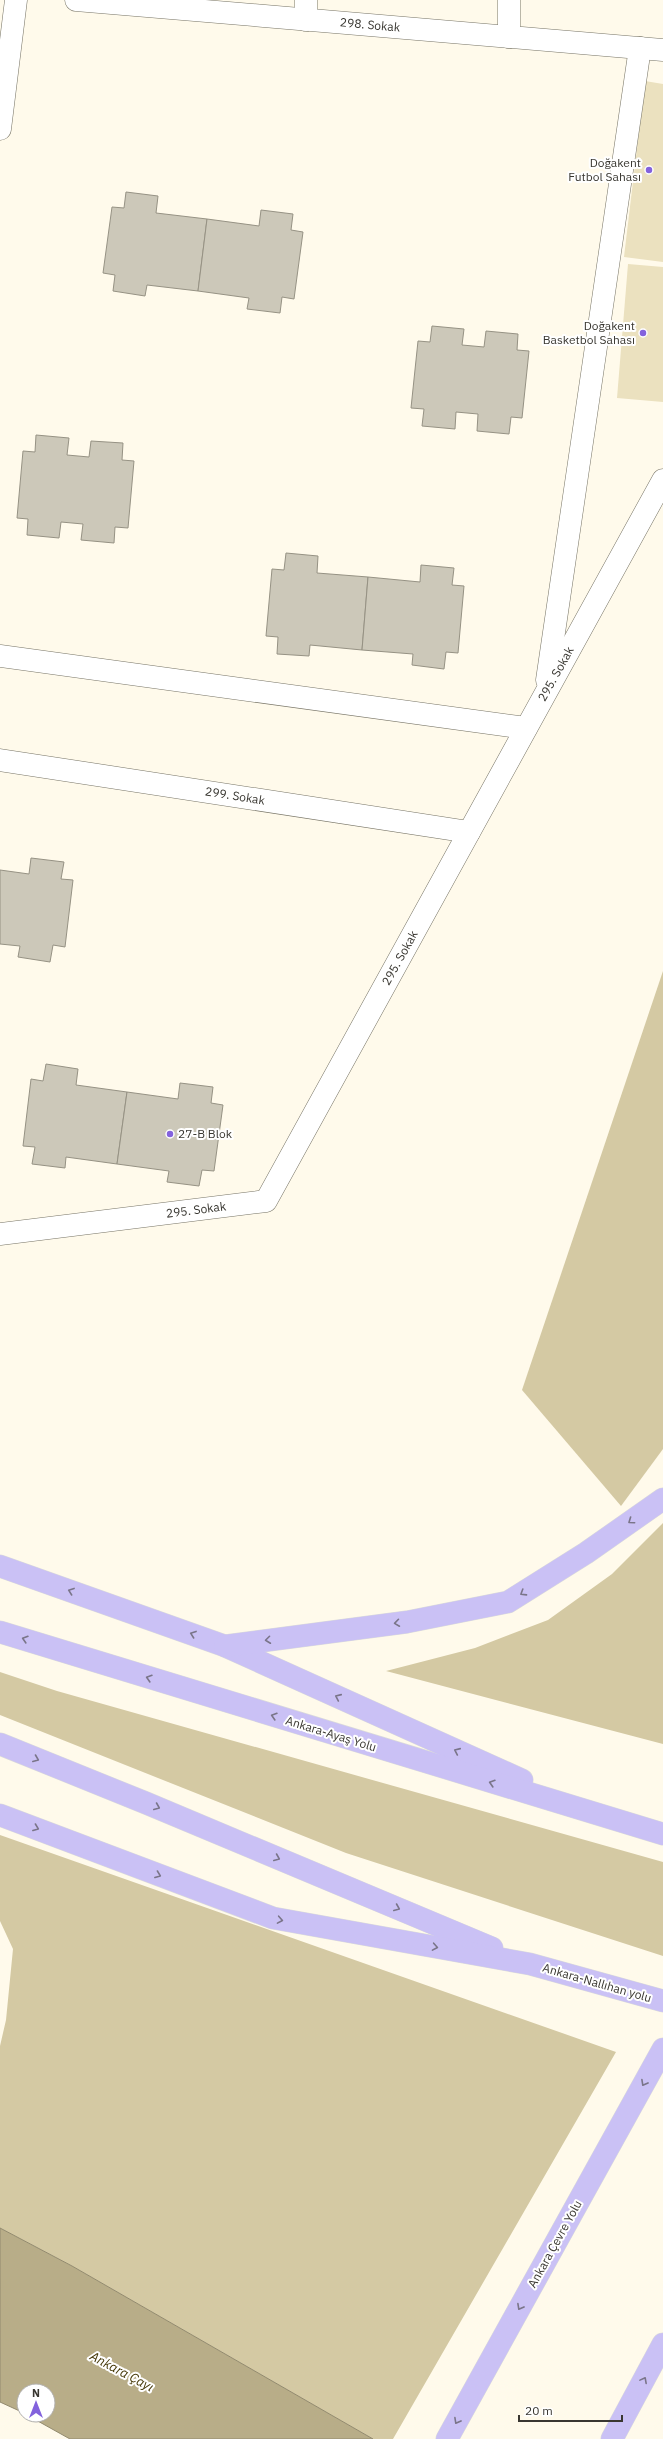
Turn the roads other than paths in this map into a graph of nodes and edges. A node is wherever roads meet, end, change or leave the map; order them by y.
1 (16, 0) edge
2 (76, 0) edge
3 (509, 0) edge
4 (306, 10) edge
5 (509, 37) junction
6 (640, 48) junction
7 (663, 50) edge
8 (0, 129) edge
9 (663, 480) edge
10 (0, 656) edge
11 (544, 695) junction
12 (526, 728) junction
13 (0, 760) edge
14 (469, 832) junction
15 (0, 1234) edge
16 (663, 1499) edge
17 (0, 1566) edge
18 (0, 1632) edge
19 (225, 1646) junction
20 (0, 1744) edge
21 (0, 1814) edge
22 (607, 1819) junction
23 (663, 1834) edge
24 (530, 1964) junction
25 (663, 2001) edge
26 (663, 2049) edge
27 (663, 2344) edge
28 (447, 2439) edge
29 (612, 2439) edge

1 - 8 street
2 - 4 street, 298. Sokak
3 - 5 street
4 - 5 street, 298. Sokak
5 - 6 street, 298. Sokak
6 - 7 street, 298. Sokak
6 - 11 street
9 - 11 street, 295. Sokak
10 - 12 street
11 - 12 street, 295. Sokak
12 - 14 street, 295. Sokak
13 - 14 street, 299. Sokak
14 - 15 street, 295. Sokak
16 -> 19 highway
19 -> 17 highway
22 -> 18 highway, Ankara-Ayaş Yolu
22 -> 19 highway
20 -> 24 highway
21 -> 24 highway
22 - 23 highway, Ankara-Ayaş Yolu
24 - 25 highway, Ankara-Nallıhan yolu
26 -> 28 highway, Ankara Çevre Yolu
29 -> 27 highway

